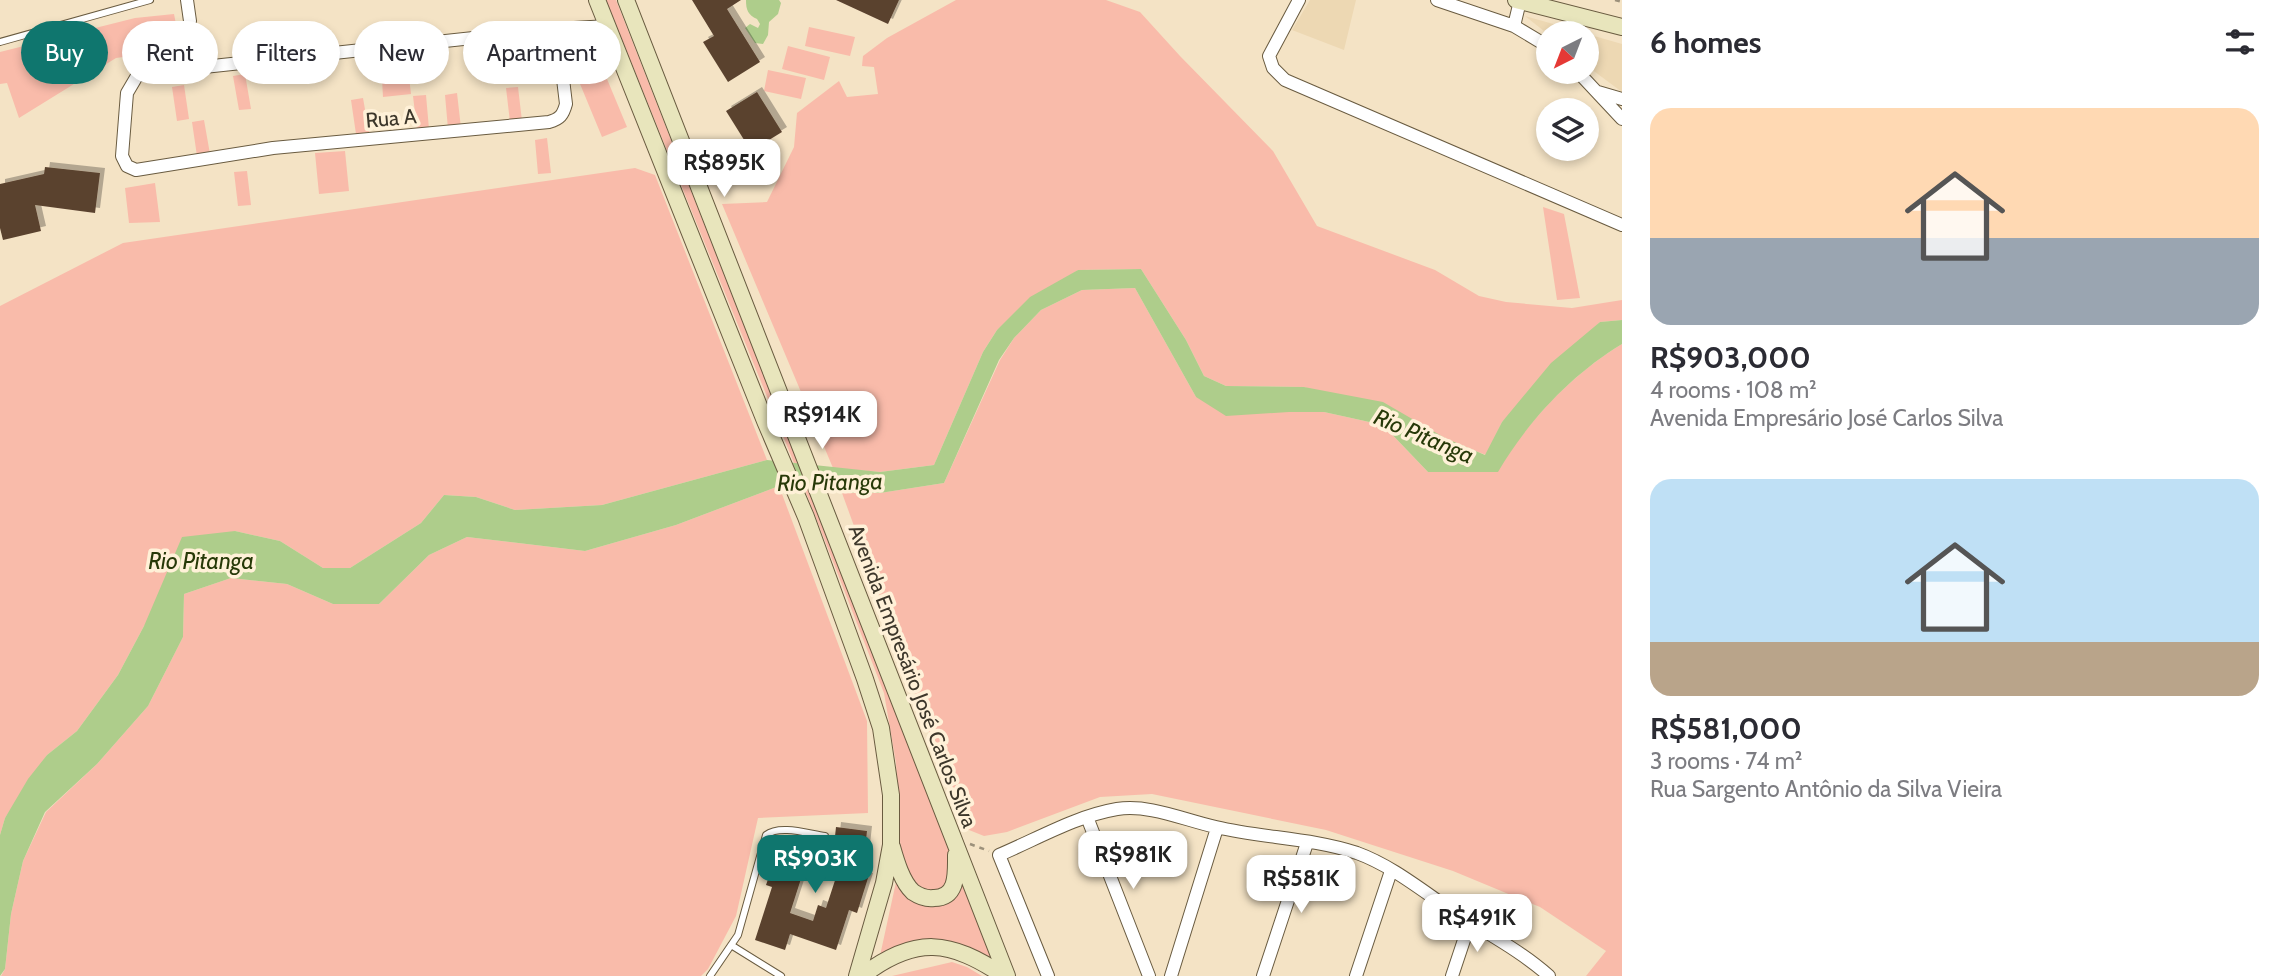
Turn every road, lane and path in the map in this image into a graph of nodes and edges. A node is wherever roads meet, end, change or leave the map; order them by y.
1 (150, 0) edge
2 (187, 0) edge
3 (597, 0) edge
4 (626, 0) edge
5 (1299, 0) edge
6 (1437, 0) edge
7 (1615, 0) edge
8 (1518, 1) edge
9 (1622, 2) edge
10 (190, 21) dead end
11 (606, 21) edge
12 (1514, 26) junction
13 (1622, 27) edge
14 (557, 30) joint
15 (1536, 39) edge
16 (0, 42) edge
17 (621, 59) edge
18 (1589, 84) edge
19 (1597, 92) junction
20 (1622, 99) edge
21 (1622, 119) edge
22 (1622, 225) edge
23 (1087, 817) junction
24 (1217, 828) junction
25 (825, 836) dead end
26 (955, 840) junction
27 (1307, 843) junction
28 (891, 845) junction
29 (999, 855) junction
30 (1391, 871) junction
31 (1470, 922) junction
32 (731, 945) junction
33 (710, 976) edge
34 (781, 976) edge
35 (859, 976) edge
36 (1005, 976) edge
37 (1048, 976) edge
38 (1149, 976) edge
39 (1171, 976) edge
40 (1263, 976) edge
41 (1356, 976) edge
42 (1452, 976) edge
43 (1549, 976) edge

1 - 16 lane
2 - 10 street
3 - 11 main road, Avenida Empresário José Carlos Silva
4 - 26 main road, Avenida Empresário José Carlos Silva
5 - 22 street
6 - 12 street
7 - 9 path
8 - 12 street
8 - 13 main road
12 - 15 street
14 - 14 street, Rua A
17 - 28 main road, Avenida Empresário José Carlos Silva
18 - 19 street
19 - 20 street
19 - 21 street
23 - 24 street
23 - 29 street
23 - 38 street
24 - 27 street
24 - 39 street
25 - 32 lane
26 - 28 main road
26 - 29 path
26 - 36 main road, Avenida Empresário José Carlos Silva
27 - 30 street
27 - 40 street
28 - 35 main road, Avenida Empresário José Carlos Silva
29 - 37 street
30 - 31 street
30 - 41 street
31 - 42 street
31 - 43 street
32 - 33 lane
32 - 34 lane
35 - 36 main road

